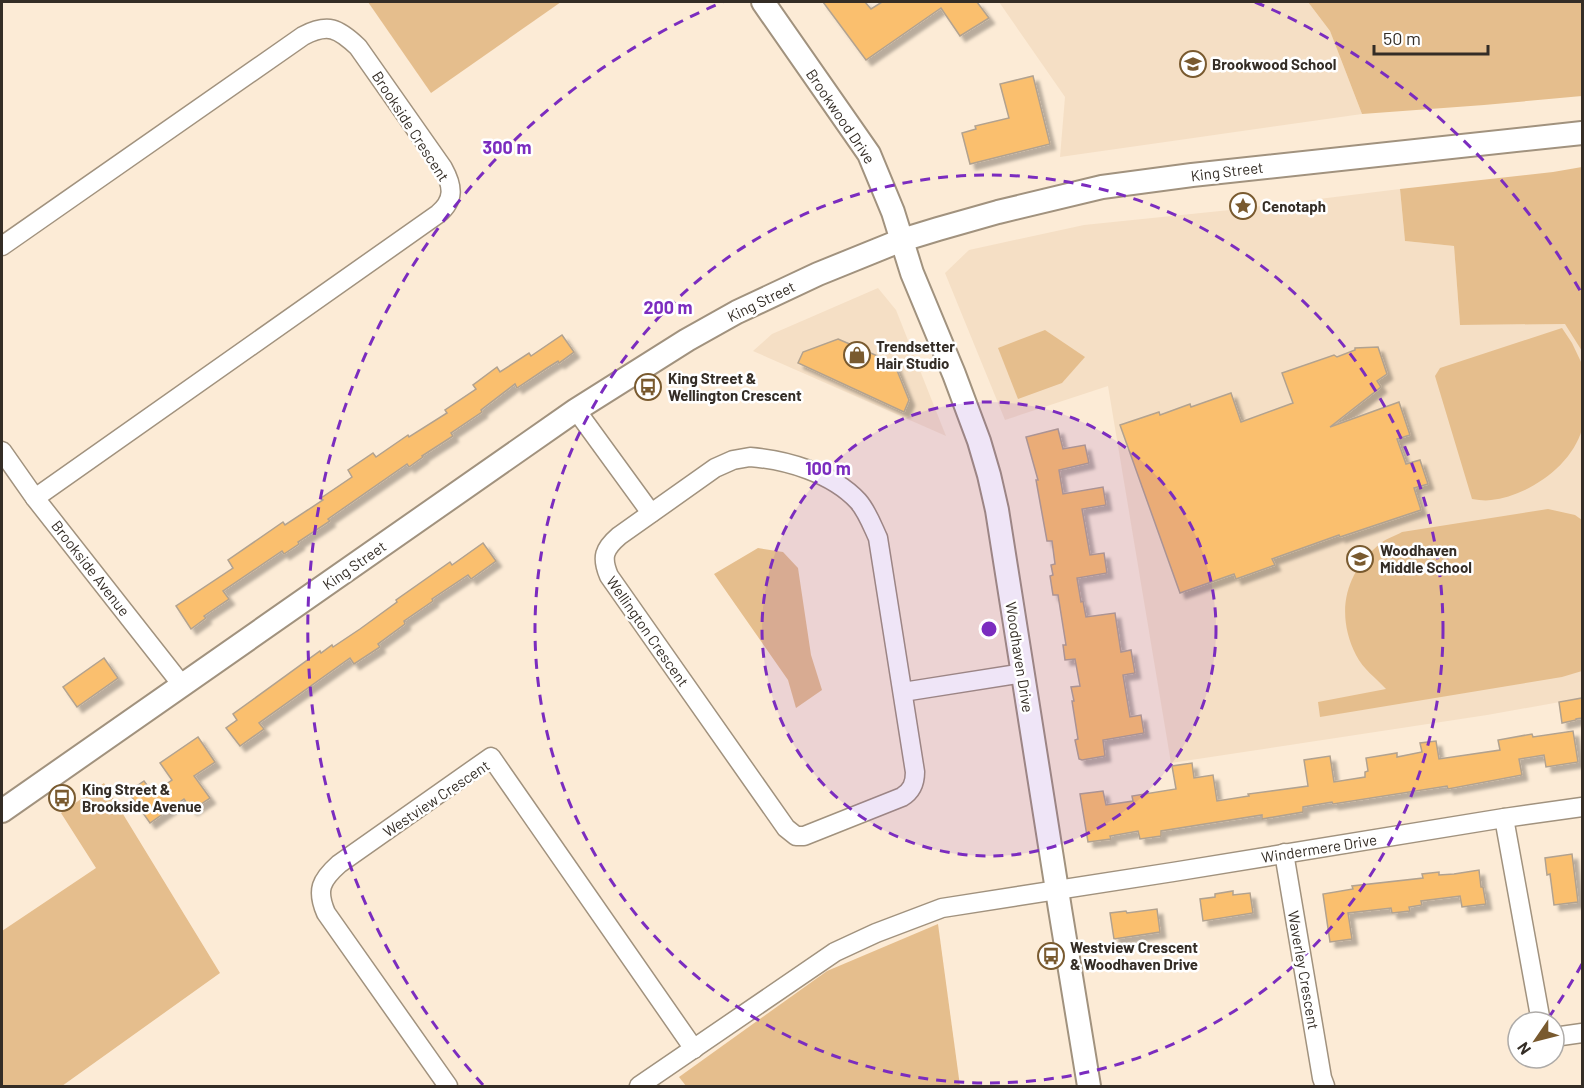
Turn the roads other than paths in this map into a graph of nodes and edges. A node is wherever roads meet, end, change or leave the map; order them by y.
1 (763, 2) edge
2 (1582, 133) edge
3 (902, 240) junction
4 (2, 246) edge
5 (576, 410) junction
6 (2, 450) edge
7 (35, 498) junction
8 (651, 513) junction
9 (1023, 673) junction
10 (182, 685) junction
11 (903, 692) junction
12 (1582, 807) edge
13 (2, 811) edge
14 (1504, 818) junction
15 (1284, 853) junction
16 (1057, 889) junction
17 (1539, 1010) edge
18 (1582, 1033) edge
19 (1566, 1035) edge
20 (694, 1049) junction
21 (448, 1086) edge
22 (639, 1086) edge
23 (1089, 1086) edge
24 (1325, 1086) edge

1 - 3 street, Brookwood Drive
2 - 3 street, King Street
3 - 5 street, King Street
3 - 9 street, Woodhaven Drive
4 - 7 street, Brookside Crescent
5 - 8 street
5 - 10 street, King Street
6 - 7 street, Brookside Avenue
7 - 10 street, Brookside Avenue
8 - 11 street, Wellington Crescent
8 - 11 street, Wellington Crescent
9 - 11 street
9 - 16 street, Woodhaven Drive
10 - 13 street, King Street
12 - 14 street, Windermere Drive
14 - 15 street, Windermere Drive
14 - 17 street
15 - 16 street, Windermere Drive
15 - 24 street, Waverley Crescent
16 - 20 street
16 - 23 street, Woodhaven Drive
18 - 19 street
20 - 21 street, Westview Crescent
20 - 22 street

